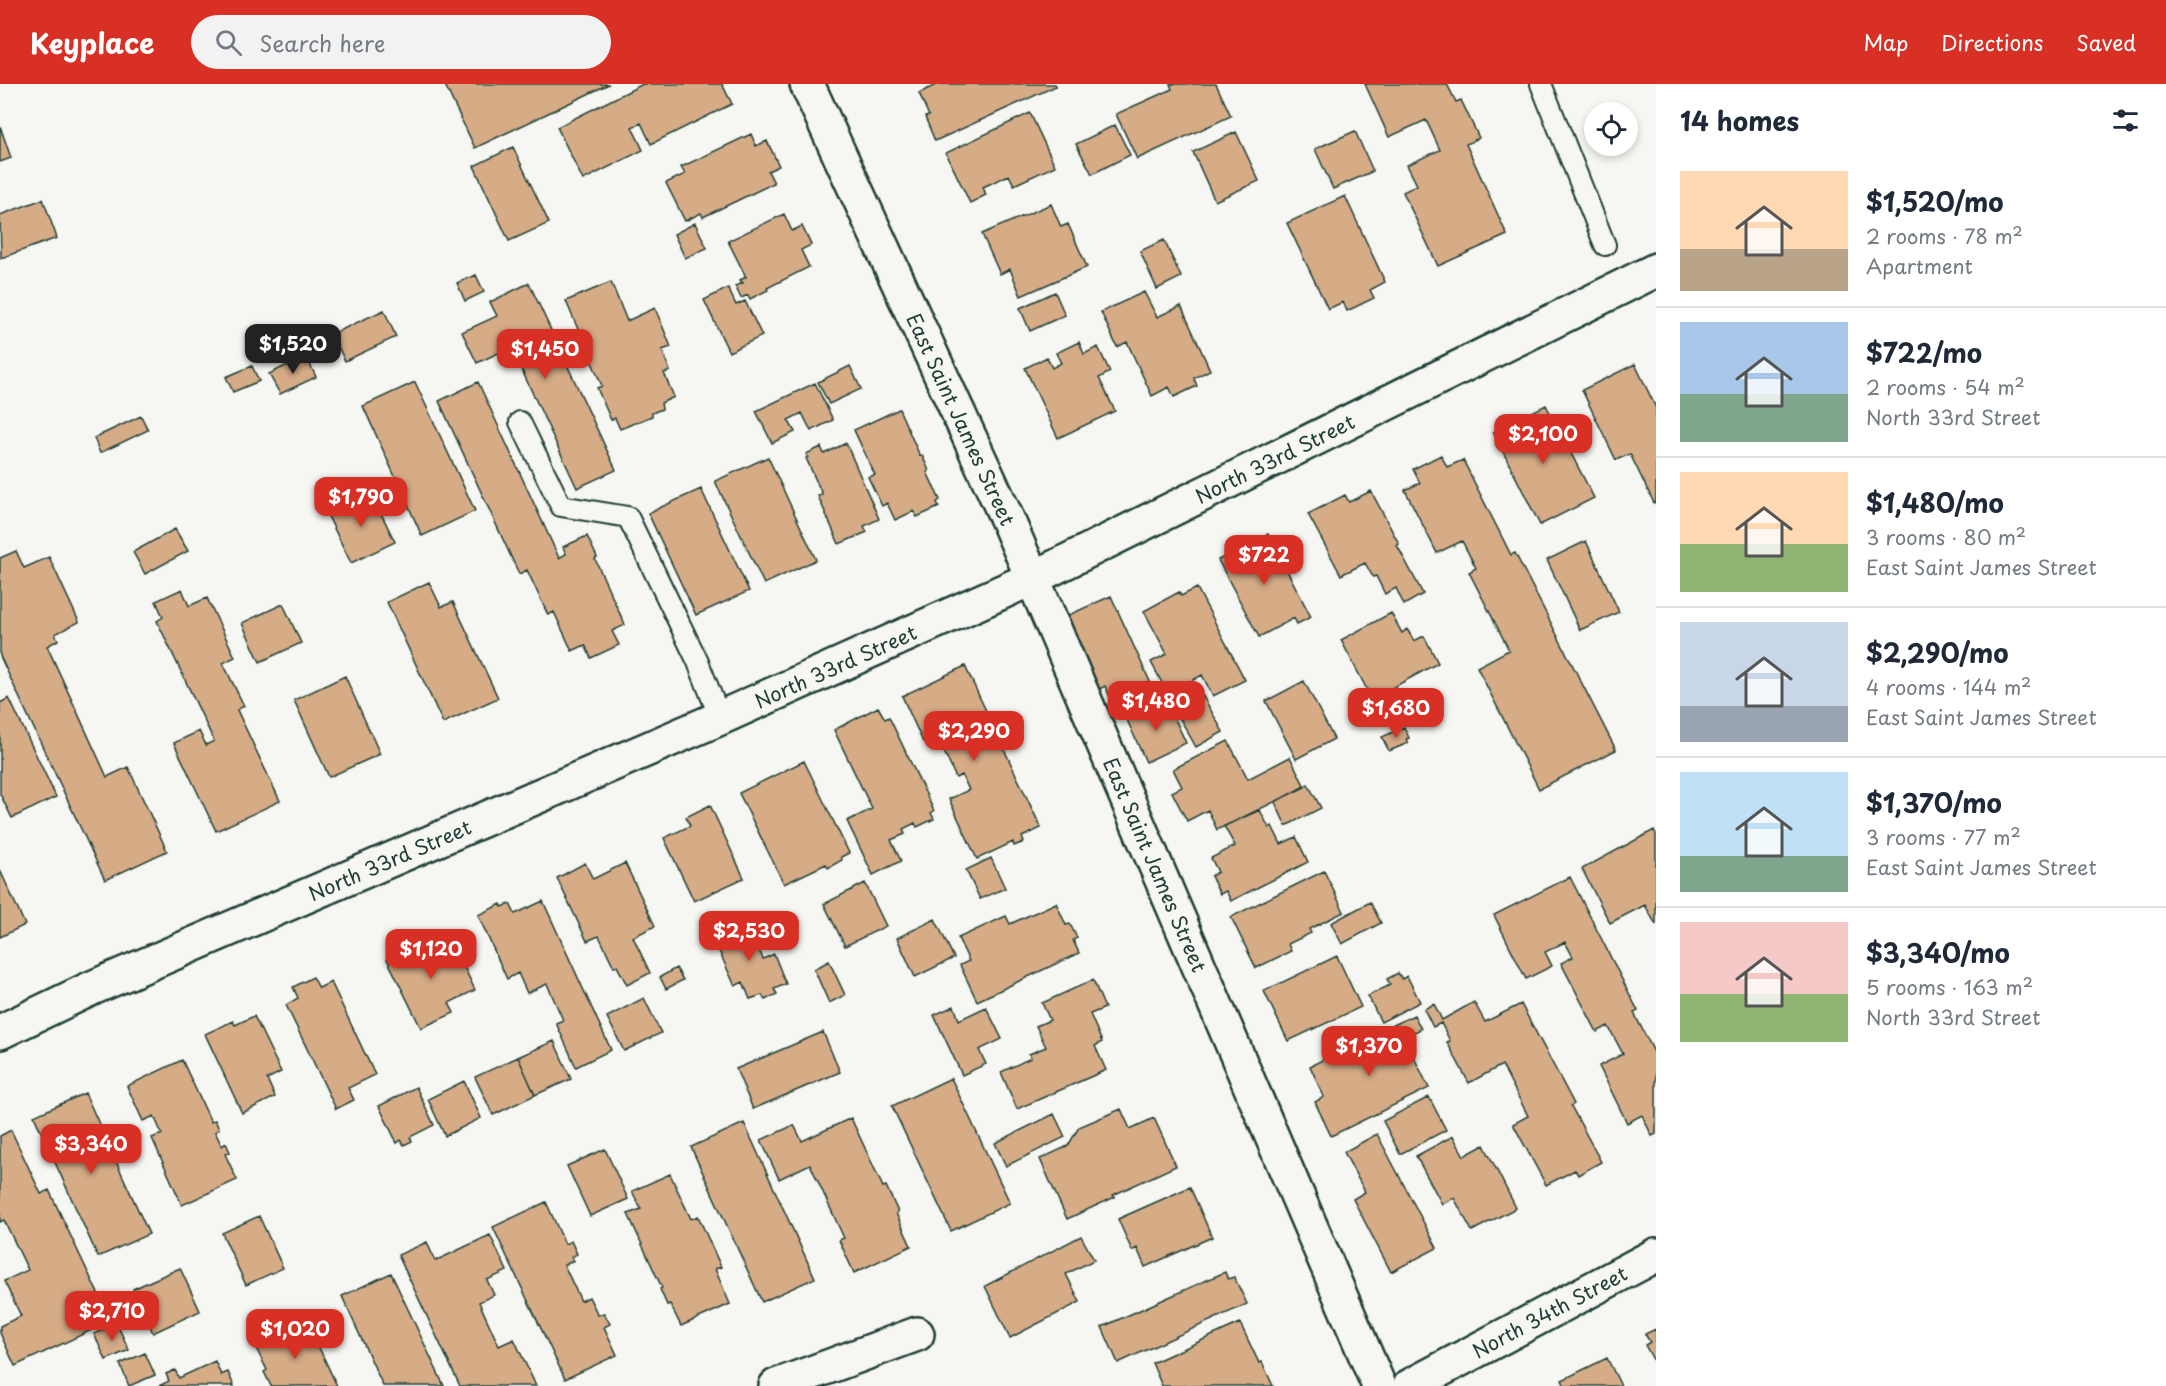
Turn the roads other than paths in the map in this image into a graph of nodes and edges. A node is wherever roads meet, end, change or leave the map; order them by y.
1 (807, 84) edge
2 (1541, 84) edge
3 (1605, 245) dead end
4 (1656, 270) edge
5 (520, 422) dead end
6 (1033, 578) junction
7 (720, 718) junction
8 (0, 1032) edge
9 (1656, 1255) edge
10 (917, 1334) dead end
11 (776, 1386) edge
12 (1379, 1386) edge
13 (1410, 1386) edge

1 - 6 street, East Saint James Street
2 - 3 lane
4 - 6 street, North 33rd Street
5 - 7 lane
6 - 7 street, North 33rd Street
6 - 12 street, East Saint James Street
7 - 8 street, North 33rd Street
9 - 13 street, North 34th Street
10 - 11 street

